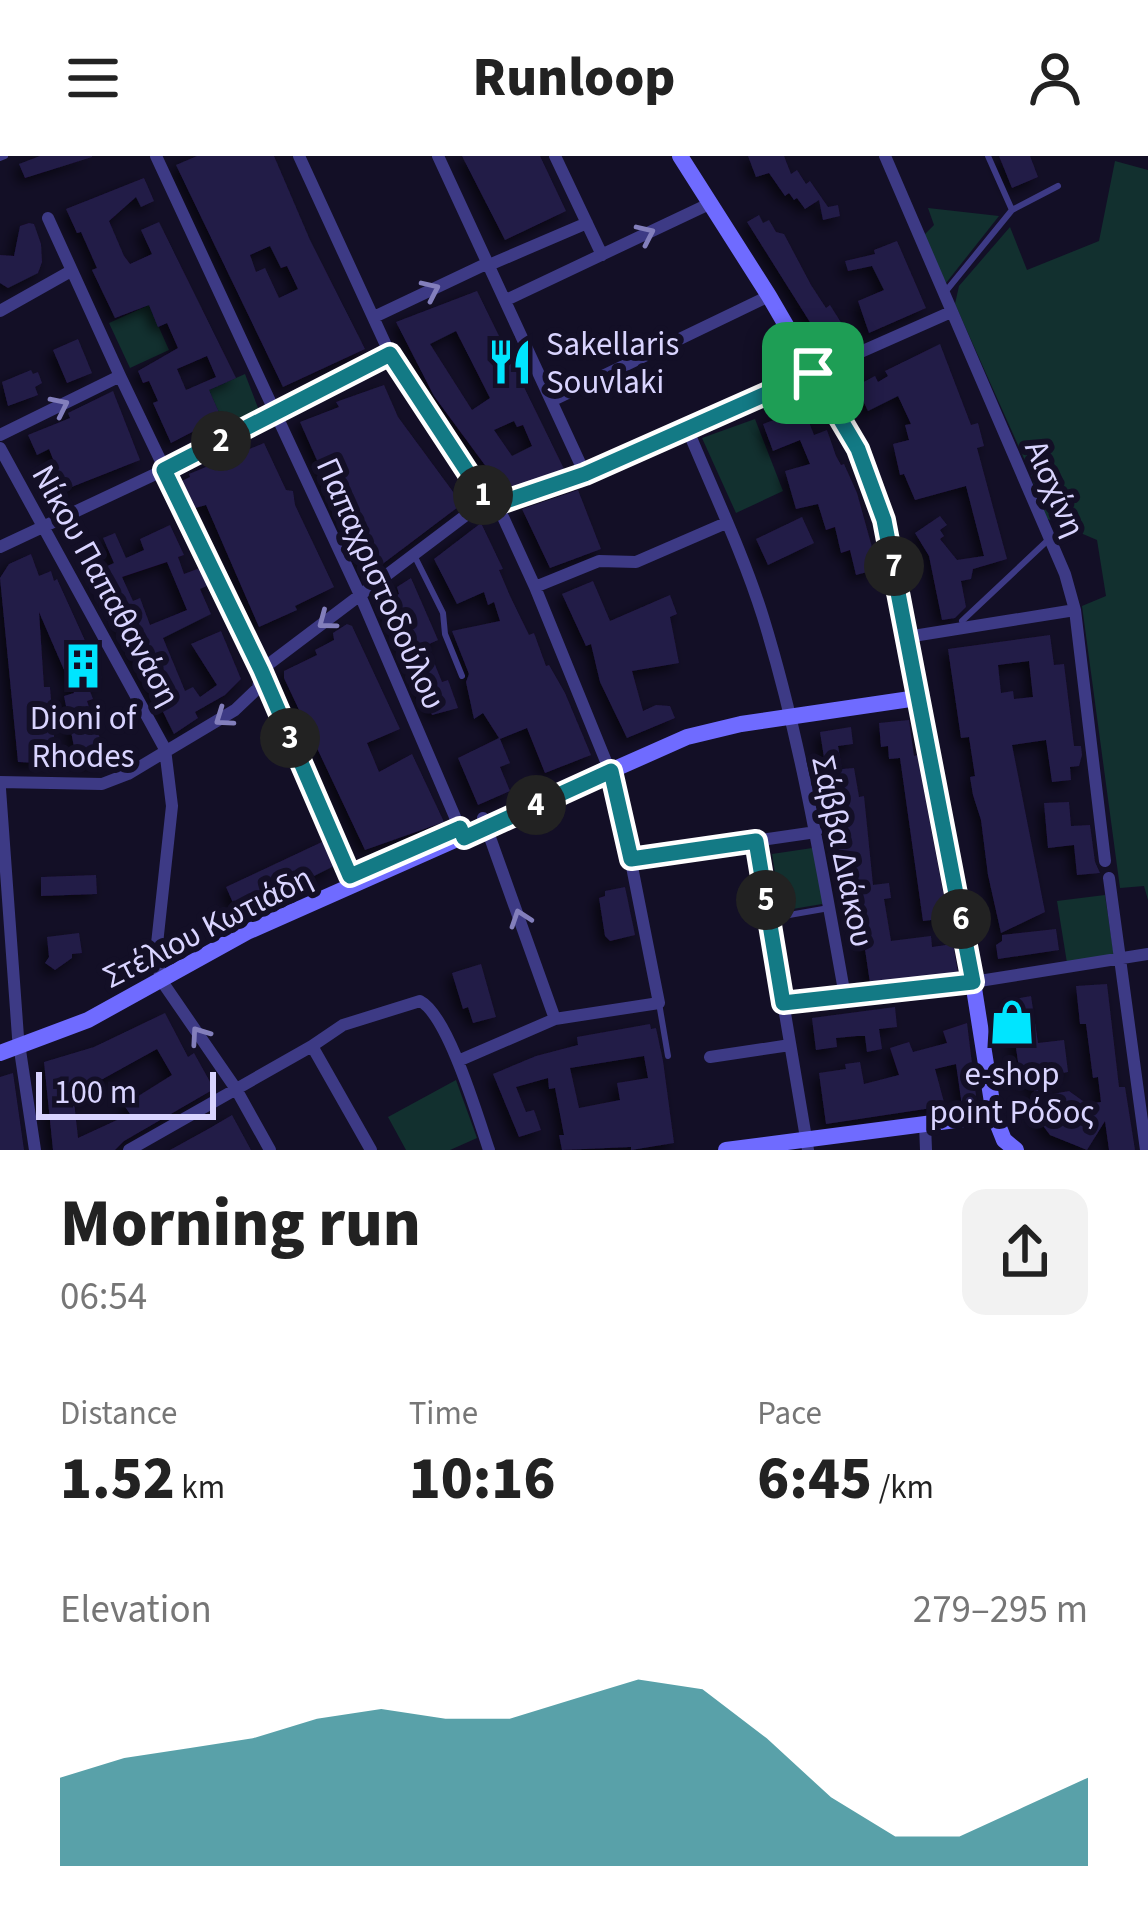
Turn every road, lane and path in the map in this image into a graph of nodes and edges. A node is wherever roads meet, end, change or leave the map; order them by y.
1 (155, 156) edge
2 (299, 156) edge
3 (438, 156) edge
4 (555, 156) edge
5 (680, 156) edge
6 (885, 156) edge
7 (988, 156) edge
8 (1058, 186) dead end
9 (710, 204) junction
10 (1012, 210) junction
11 (48, 218) dead end
12 (587, 224) junction
13 (602, 255) junction
14 (489, 264) junction
15 (71, 271) junction
16 (944, 294) junction
17 (769, 296) junction
18 (506, 300) junction
19 (0, 311) edge
20 (951, 312) junction
21 (374, 317) junction
22 (390, 354) junction
23 (813, 373) junction
24 (120, 376) junction
25 (553, 400) junction
26 (275, 414) junction
27 (687, 428) junction
28 (0, 435) edge
29 (0, 448) edge
30 (164, 470) junction
31 (585, 474) junction
32 (492, 502) junction
33 (726, 523) junction
34 (46, 526) junction
35 (1050, 539) junction
36 (0, 547) edge
37 (414, 554) junction
38 (536, 587) junction
39 (360, 595) junction
40 (1075, 610) junction
41 (962, 621) dead end
42 (907, 637) junction
43 (261, 670) junction
44 (461, 676) dead end
45 (916, 693) junction
46 (787, 713) junction
47 (166, 749) junction
48 (609, 766) junction
49 (0, 786) edge
50 (486, 822) junction
51 (816, 832) junction
52 (462, 833) junction
53 (756, 841) junction
54 (631, 859) junction
55 (1106, 861) dead end
56 (350, 876) junction
57 (1109, 878) dead end
58 (830, 908) junction
59 (769, 919) junction
60 (1148, 954) edge
61 (1119, 957) junction
62 (159, 975) junction
63 (973, 982) junction
64 (845, 996) junction
65 (659, 1003) junction
66 (783, 1003) junction
67 (555, 1019) junction
68 (12, 1042) edge
69 (790, 1045) junction
70 (312, 1046) junction
71 (0, 1053) edge
72 (668, 1056) dead end
73 (710, 1057) dead end
74 (458, 1061) junction
75 (236, 1089) junction
76 (994, 1115) junction
77 (925, 1124) junction
78 (807, 1144) edge
79 (1010, 1145) edge
80 (34, 1150) edge
81 (128, 1150) edge
82 (270, 1150) edge
83 (371, 1150) edge
84 (489, 1150) edge
85 (732, 1150) edge
86 (926, 1150) edge
87 (1145, 1150) edge

1 - 26 street, Παπαχριστοδούλου
2 - 21 street
3 - 14 street
4 - 12 street
5 - 9 street
6 - 16 street, Αισχίνη
7 - 10 lane
8 - 10 lane
13 -> 9 street
9 - 17 street
10 - 16 lane
11 - 15 street
12 - 13 street
12 - 14 street
13 - 18 street
14 - 18 street
21 -> 14 street
15 - 19 street
15 - 24 street
16 - 20 street, Αισχίνη
17 - 23 street
17 - 25 street
18 - 25 street
20 - 23 street
20 - 35 street, Αισχίνη
21 - 22 street
22 - 26 street
22 - 32 street
23 - 27 street
23 - 42 street
28 -> 24 street
24 - 30 street
25 - 31 street
26 - 30 street
26 - 39 street, Παπαχριστοδούλου
27 - 31 street
27 - 33 street, Σάββα Διάκου
29 - 34 street, Νίκου Παπαθανάση
30 - 34 street
30 - 43 street
31 - 32 street
32 - 37 street
32 - 38 street
33 - 38 street
33 - 46 street, Σάββα Διάκου
34 - 36 street
34 - 47 street, Νίκου Παπαθανάση
35 - 40 street, Αισχίνη
35 - 41 lane
37 - 39 street
37 - 44 lane
38 - 48 street
39 -> 43 street
39 - 52 street, Παπαχριστοδούλου
40 - 42 street
40 - 55 street, Αισχίνη
42 - 45 street
43 -> 47 street
43 - 56 street
45 - 46 street, Στέλιου Κωτιάδη
45 - 63 street
46 - 48 street, Στέλιου Κωτιάδη
46 - 51 street, Σάββα Διάκου
47 - 49 street
47 - 62 street
48 - 50 street, Στέλιου Κωτιάδη
48 - 54 street
49 - 68 street
50 - 52 street, Στέλιου Κωτιάδη
67 -> 50 street
51 - 53 street
51 - 58 street, Σάββα Διάκου
52 - 56 street, Στέλιου Κωτιάδη
52 - 62 street, Στέλιου Κωτιάδη
53 - 54 street
53 - 59 street
54 - 65 street
56 - 62 street, Στέλιου Κωτιάδη
57 - 61 street
58 - 59 lane
58 - 64 street, Σάββα Διάκου
59 - 66 street
60 - 61 street
61 - 63 street
61 - 87 street
62 - 68 street, Στέλιου Κωτιάδη
75 -> 62 street
63 - 64 street
63 - 76 street
64 - 66 street
65 - 67 street
65 - 72 lane
66 - 69 street
67 - 74 street
68 - 71 street, Στέλιου Κωτιάδη
68 - 80 street
69 - 73 street
69 - 78 street
70 - 74 street
70 - 75 street
70 - 83 street
74 - 84 street
75 - 81 street
75 - 82 street
76 - 77 street
76 - 79 street
77 - 78 street
77 - 86 street
78 - 85 street

